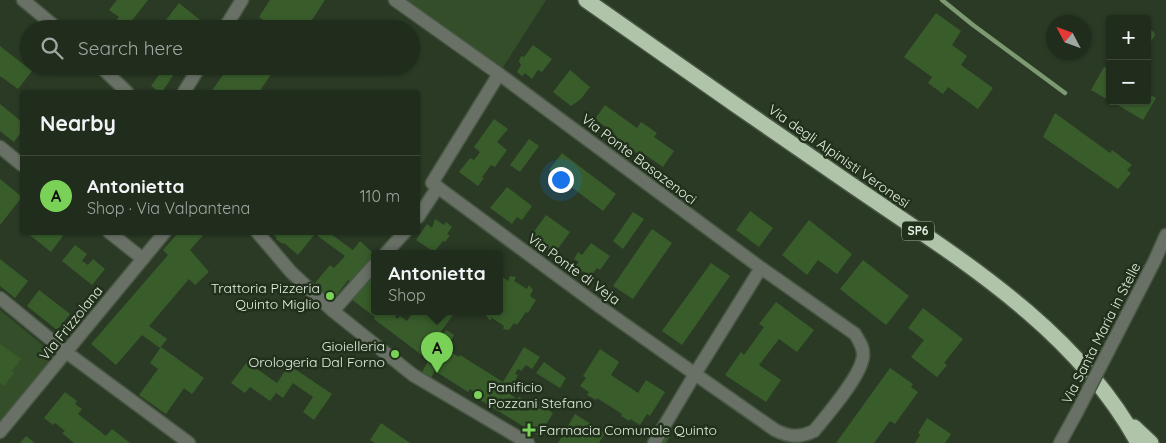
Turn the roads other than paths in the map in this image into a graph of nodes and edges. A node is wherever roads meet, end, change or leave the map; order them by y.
1 (242, 0) edge
2 (396, 0) edge
3 (586, 0) edge
4 (26, 1) edge
5 (48, 20) edge
6 (230, 20) edge
7 (499, 74) junction
8 (109, 75) edge
9 (194, 75) edge
10 (125, 90) edge
11 (185, 90) edge
12 (0, 147) edge
13 (20, 163) edge
14 (438, 187) junction
15 (420, 214) edge
16 (112, 235) edge
17 (163, 235) edge
18 (260, 235) edge
19 (402, 235) edge
20 (1166, 235) edge
21 (389, 250) edge
22 (143, 259) junction
23 (371, 268) edge
24 (761, 268) junction
25 (0, 298) edge
26 (333, 311) junction
27 (66, 352) junction
28 (695, 374) junction
29 (1124, 417) junction
30 (0, 432) edge
31 (189, 443) edge
32 (528, 443) edge
33 (654, 443) edge
34 (1060, 443) edge
35 (1138, 443) edge
36 (1151, 443) edge

1 - 6 street
2 - 7 street, Via Ponte Basazenoci
3 - 29 highway, Via degli Alpinisti Veronesi / SP6
4 - 5 street
7 - 14 street
7 - 24 street, Via Ponte Basazenoci
8 - 10 street
9 - 11 street
12 - 13 street
14 - 15 street
14 - 28 street, Via Ponte di Veja
16 - 22 street
17 - 22 street, Via Frizzolana
18 - 26 street
19 - 21 street
20 - 34 street, Via Santa Maria in Stelle, bridge
22 - 27 street, Via Frizzolana
23 - 26 street
24 - 28 street
24 - 28 street, Via Ponte di Veja
25 - 27 street
26 - 32 street
27 - 30 street, Via Frizzolana
27 - 31 street
28 - 33 street
29 - 35 highway, SP6
29 - 36 highway

